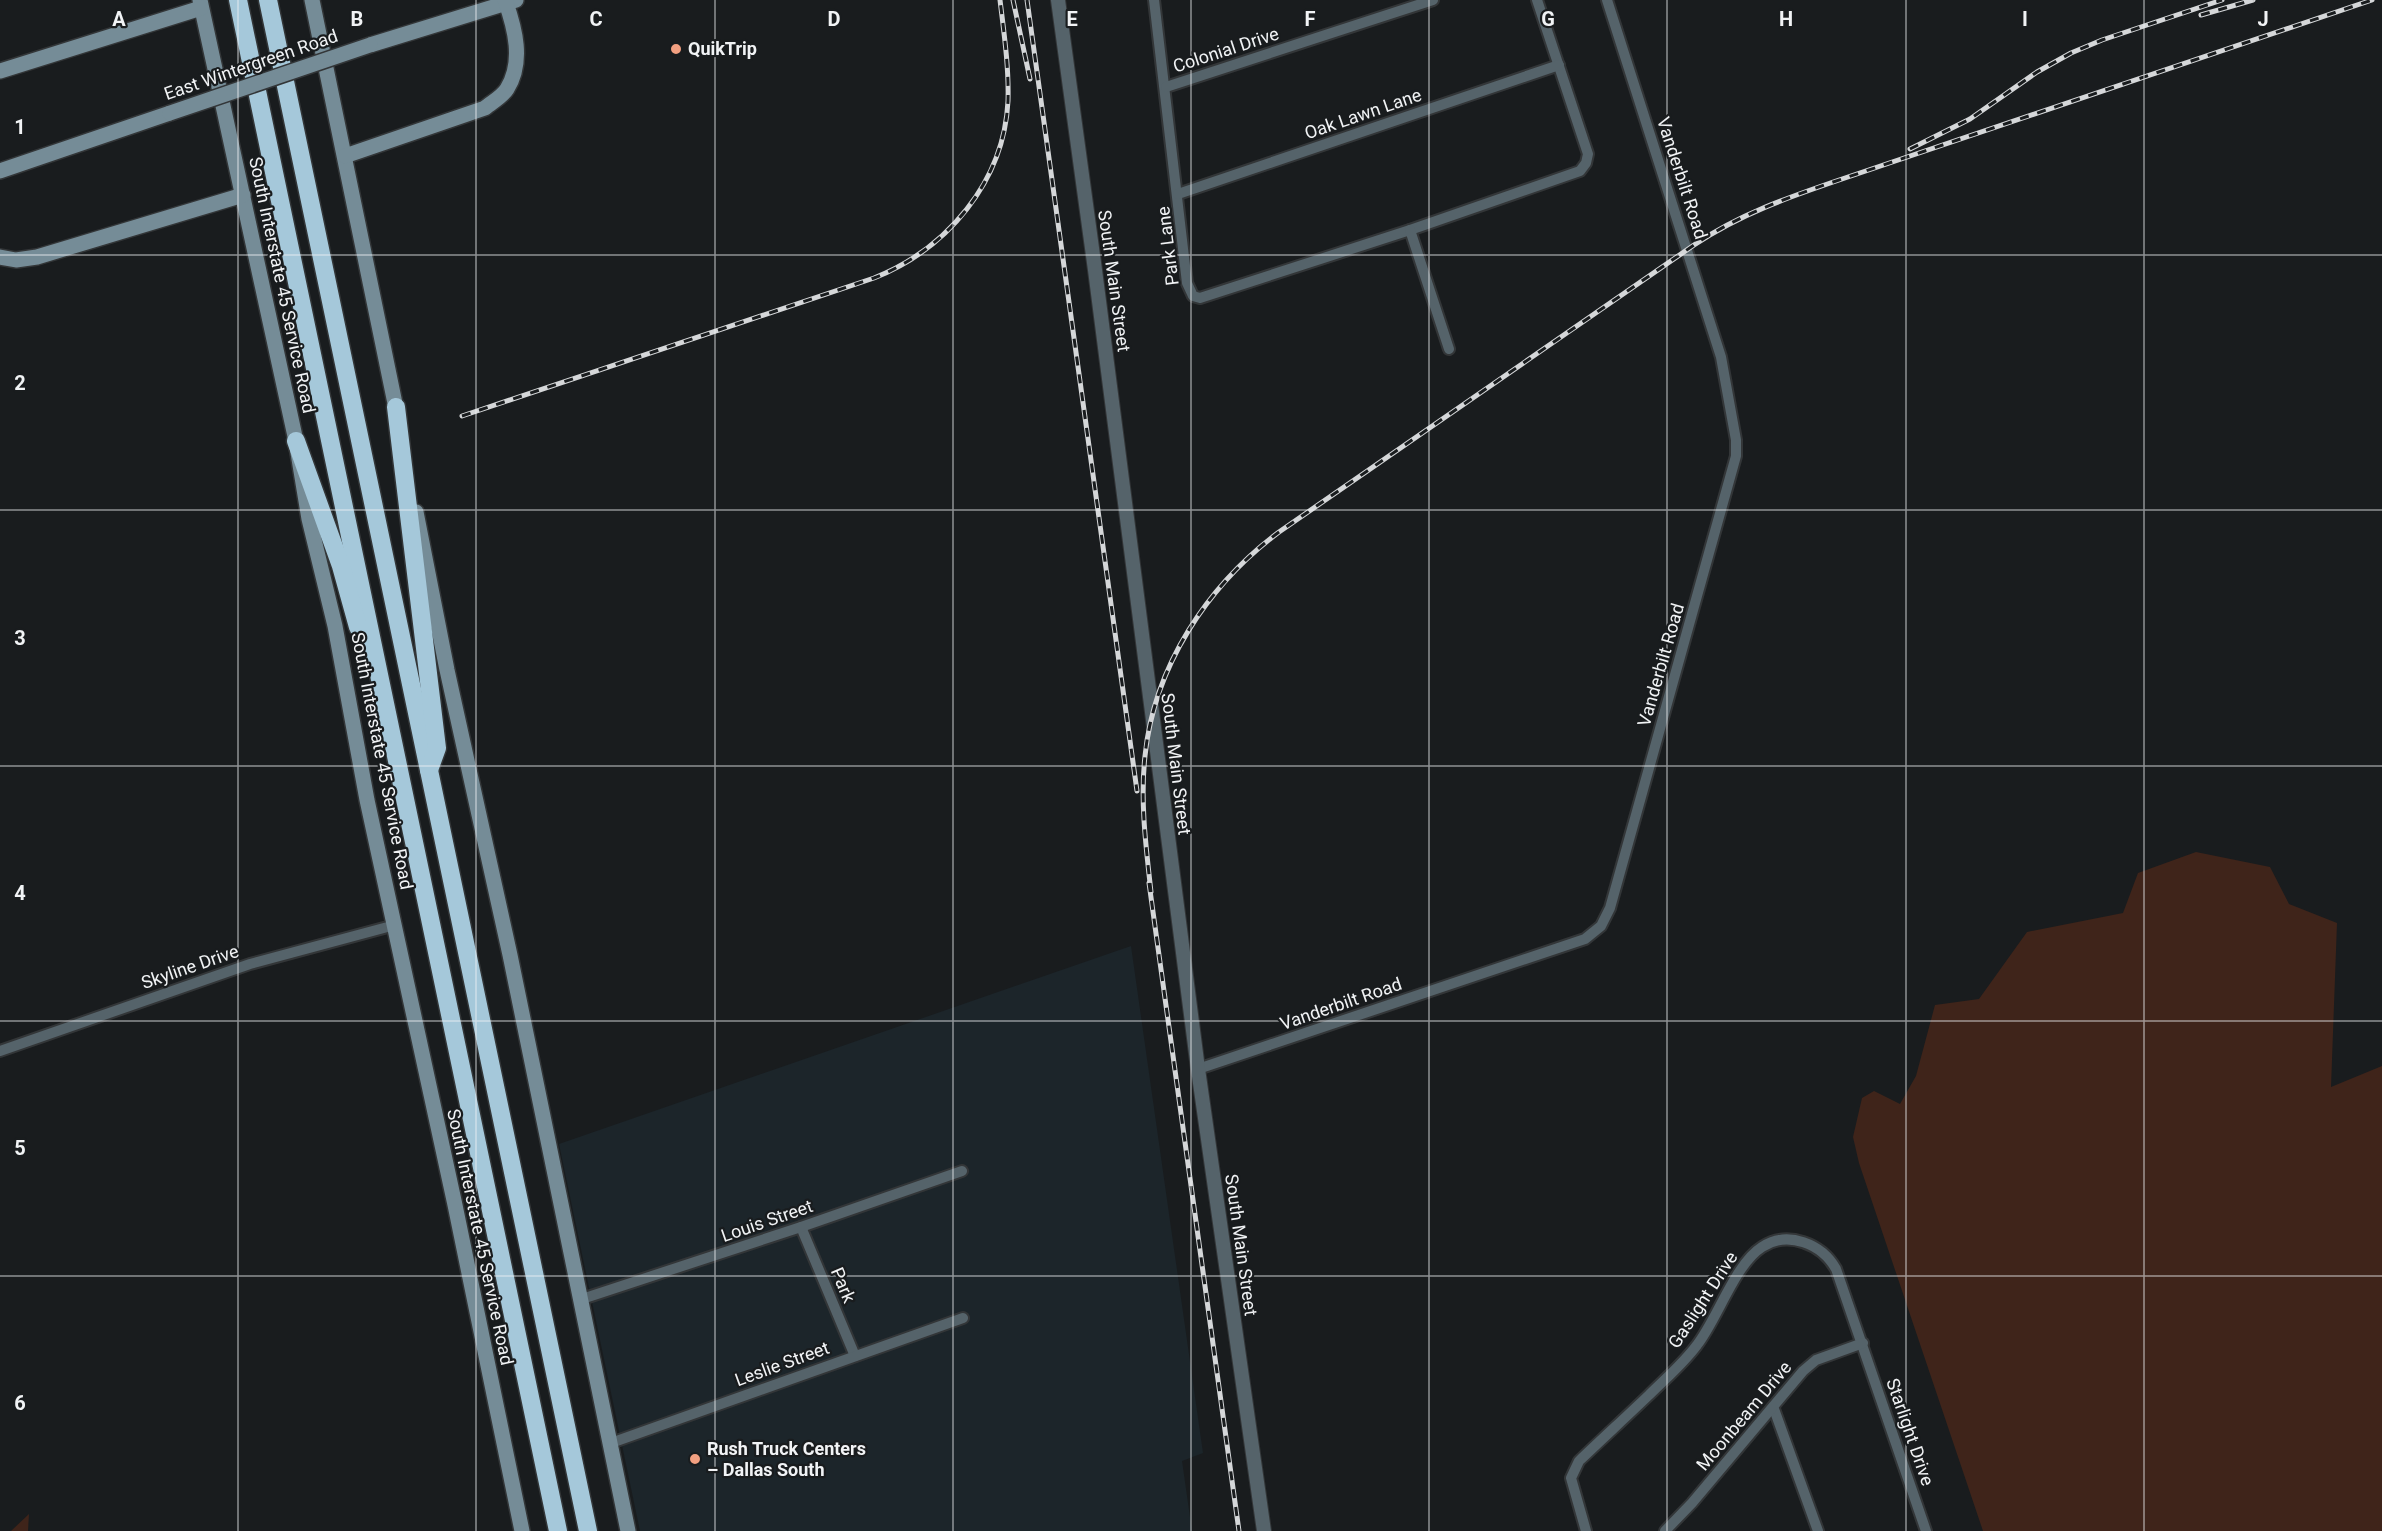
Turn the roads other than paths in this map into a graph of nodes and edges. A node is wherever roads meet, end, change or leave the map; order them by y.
1 (238, 0) edge
2 (268, 0) edge
3 (312, 0) edge
4 (1058, 0) edge
5 (1154, 0) edge
6 (1433, 0) edge
7 (1537, 0) edge
8 (1607, 0) edge
9 (509, 1) edge
10 (200, 4) edge
11 (1558, 65) junction
12 (0, 71) edge
13 (1166, 87) junction
14 (345, 156) junction
15 (0, 171) edge
16 (1178, 194) junction
17 (243, 195) junction
18 (1410, 230) junction
19 (0, 257) edge
20 (1449, 349) dead end
21 (396, 407) junction
22 (296, 441) junction
23 (387, 711) junction
24 (429, 771) junction
25 (395, 925) junction
26 (0, 1051) edge
27 (1198, 1069) junction
28 (962, 1171) dead end
29 (801, 1227) junction
30 (582, 1299) junction
31 (963, 1317) dead end
32 (1863, 1343) junction
33 (855, 1356) junction
34 (1774, 1408) junction
35 (611, 1443) junction
36 (522, 1531) edge
37 (558, 1531) edge
38 (588, 1531) edge
39 (628, 1531) edge
40 (1264, 1531) edge
41 (1586, 1531) edge
42 (1665, 1531) edge
43 (1818, 1531) edge
44 (1926, 1531) edge

1 - 23 highway
2 - 24 highway
3 - 14 main road
4 - 27 street, South Main Street
5 - 13 street, Park Lane
6 - 13 street, Colonial Drive
7 - 11 street, Park Lane
8 - 27 street, Vanderbilt Road
9 - 14 main road
9 - 15 main road, East Wintergreen Road, bridge
10 - 12 main road
10 - 17 main road, South Interstate 45 Service Road
11 - 16 street, Oak Lawn Lane
11 - 18 street, Park Lane
13 - 16 street, Park Lane
14 - 21 main road
16 - 18 street, Park Lane
17 - 19 main road
17 - 22 main road, South Interstate 45 Service Road
18 - 20 street
21 - 24 highway
21 - 30 main road
22 - 23 highway
22 - 25 main road, South Interstate 45 Service Road
23 - 37 highway
24 - 38 highway
25 - 26 street, Skyline Drive
25 - 36 main road, South Interstate 45 Service Road
27 - 40 street, South Main Street
28 - 29 street, Louis Street
29 - 30 street, Louis Street
29 - 33 street, Park
30 - 35 main road
31 - 33 street, Leslie Street
32 - 34 street, Moonbeam Drive
32 - 41 street, Gaslight Drive
32 - 44 street, Starlight Drive
33 - 35 street, Leslie Street
34 - 42 street, Moonbeam Drive
34 - 43 street
35 - 39 main road

